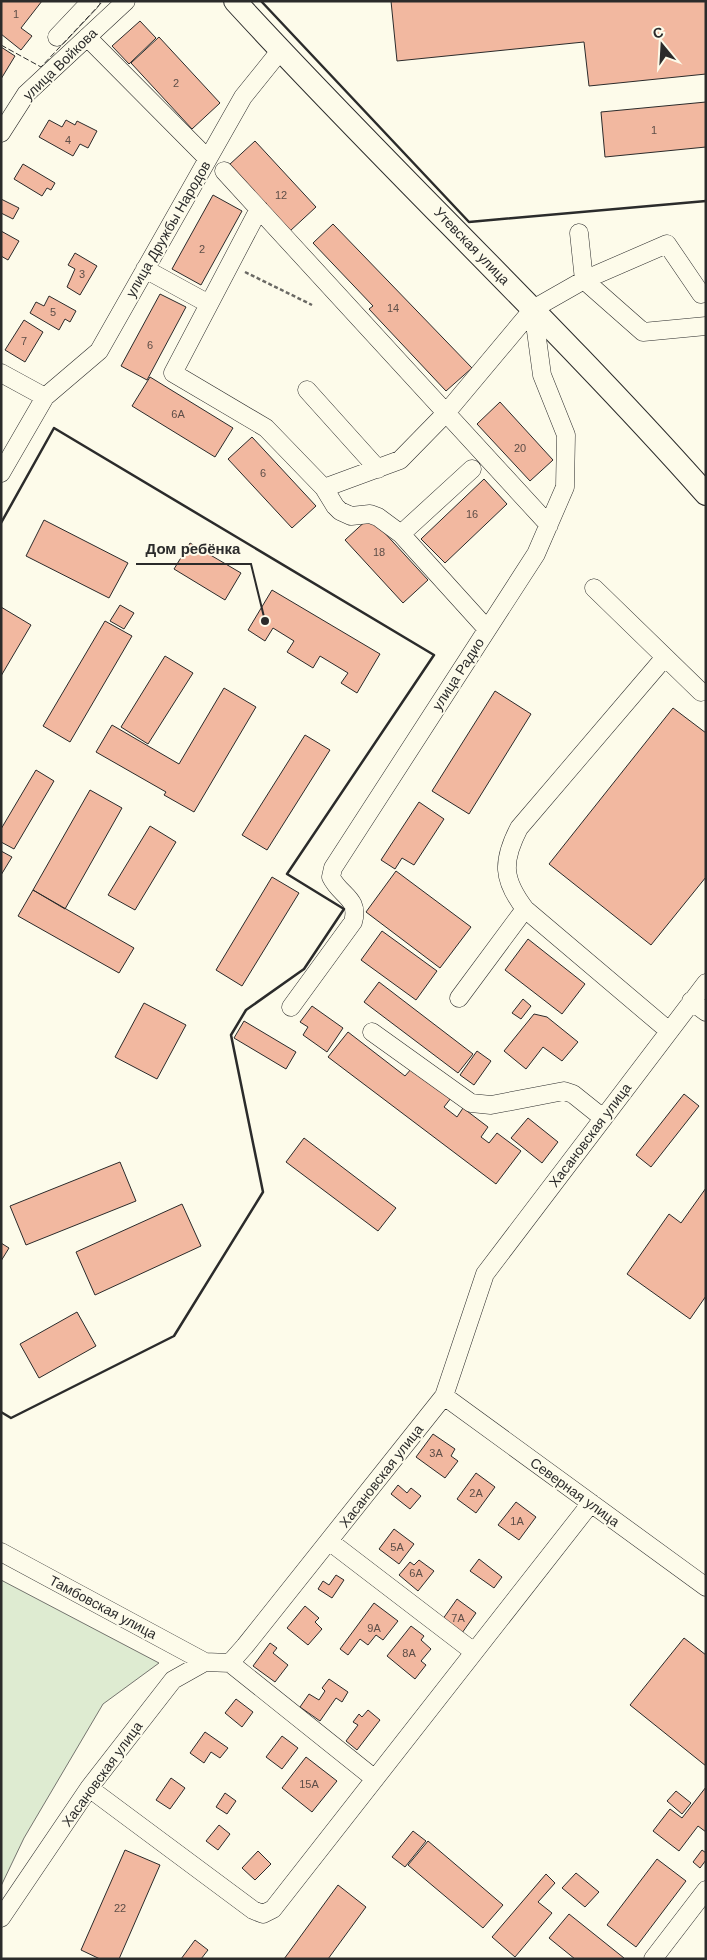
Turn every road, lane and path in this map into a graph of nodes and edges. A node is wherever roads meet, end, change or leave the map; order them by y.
1 (91, 1) edge
2 (126, 1) edge
3 (235, 1) edge
4 (57, 37) dead end
5 (87, 37) junction
6 (280, 51) junction
7 (1, 133) edge
8 (208, 159) junction
9 (224, 171) dead end
10 (259, 209) junction
11 (579, 233) dead end
12 (230, 265) junction
13 (145, 269) junction
14 (584, 280) junction
15 (706, 293) edge
16 (209, 304) junction
17 (312, 305) dead end
18 (533, 309) junction
19 (706, 326) edge
20 (1, 373) edge
21 (307, 390) dead end
22 (45, 397) junction
23 (446, 412) junction
24 (378, 469) junction
25 (472, 469) dead end
26 (1, 473) edge
27 (696, 475) edge
28 (324, 488) junction
29 (706, 494) edge
30 (549, 525) junction
31 (401, 534) junction
32 (594, 588) dead end
33 (487, 629) junction
34 (665, 657) junction
35 (701, 692) dead end
36 (525, 909) junction
37 (706, 983) edge
38 (459, 998) dead end
39 (691, 1001) junction
40 (292, 1007) dead end
41 (706, 1012) edge
42 (669, 1031) junction
43 (372, 1032) dead end
44 (603, 1118) junction
45 (444, 1396) junction
46 (591, 1503) junction
47 (329, 1542) junction
48 (1, 1552) edge
49 (706, 1588) edge
50 (474, 1652) junction
51 (205, 1662) junction
52 (230, 1663) junction
53 (375, 1779) junction
54 (89, 1788) junction
55 (706, 1890) edge
56 (1, 1918) edge
57 (653, 1959) edge

1 - 4 street
2 - 5 street, улица Войкова
3 - 6 main road, Утевская улица
5 - 7 street, улица Войкова
5 - 8 street
6 - 8 street, улица Дружбы Народов
6 - 18 main road, Утевская улица
8 - 13 street, улица Дружбы Народов
9 - 10 street
10 - 12 street
10 - 23 street
11 - 14 street
12 - 16 street
12 - 17 path
13 - 16 street
13 - 22 street, улица Дружбы Народов
14 - 15 street
14 - 18 street
14 - 19 street
16 - 28 street
18 - 23 street
18 - 27 main road, Утевская улица
18 - 30 street, улица Радио
20 - 22 street
21 - 24 street
22 - 26 street, улица Дружбы Народов
23 - 24 street
23 - 30 street
24 - 28 street
25 - 31 street
27 - 29 main road, Утевская улица
28 - 31 street
30 - 33 street, улица Радио
31 - 33 street
32 - 34 street
33 - 40 street, улица Радио
34 - 35 street
34 - 36 street
36 - 38 street
36 - 42 street
37 - 39 street, Хасановская улица
39 - 41 street
39 - 42 street, Хасановская улица
42 - 44 street, Хасановская улица
43 - 44 street
44 - 45 street, Хасановская улица
45 - 46 street, Северная улица
45 - 47 street, Хасановская улица
46 - 49 street, Северная улица
46 - 50 street
47 - 50 street
47 - 52 street, Хасановская улица
48 - 51 street, Тамбовская улица
50 - 53 street
51 - 52 street
51 - 54 street, Хасановская улица
52 - 53 street
53 - 54 street
54 - 56 street, Хасановская улица
55 - 57 street

